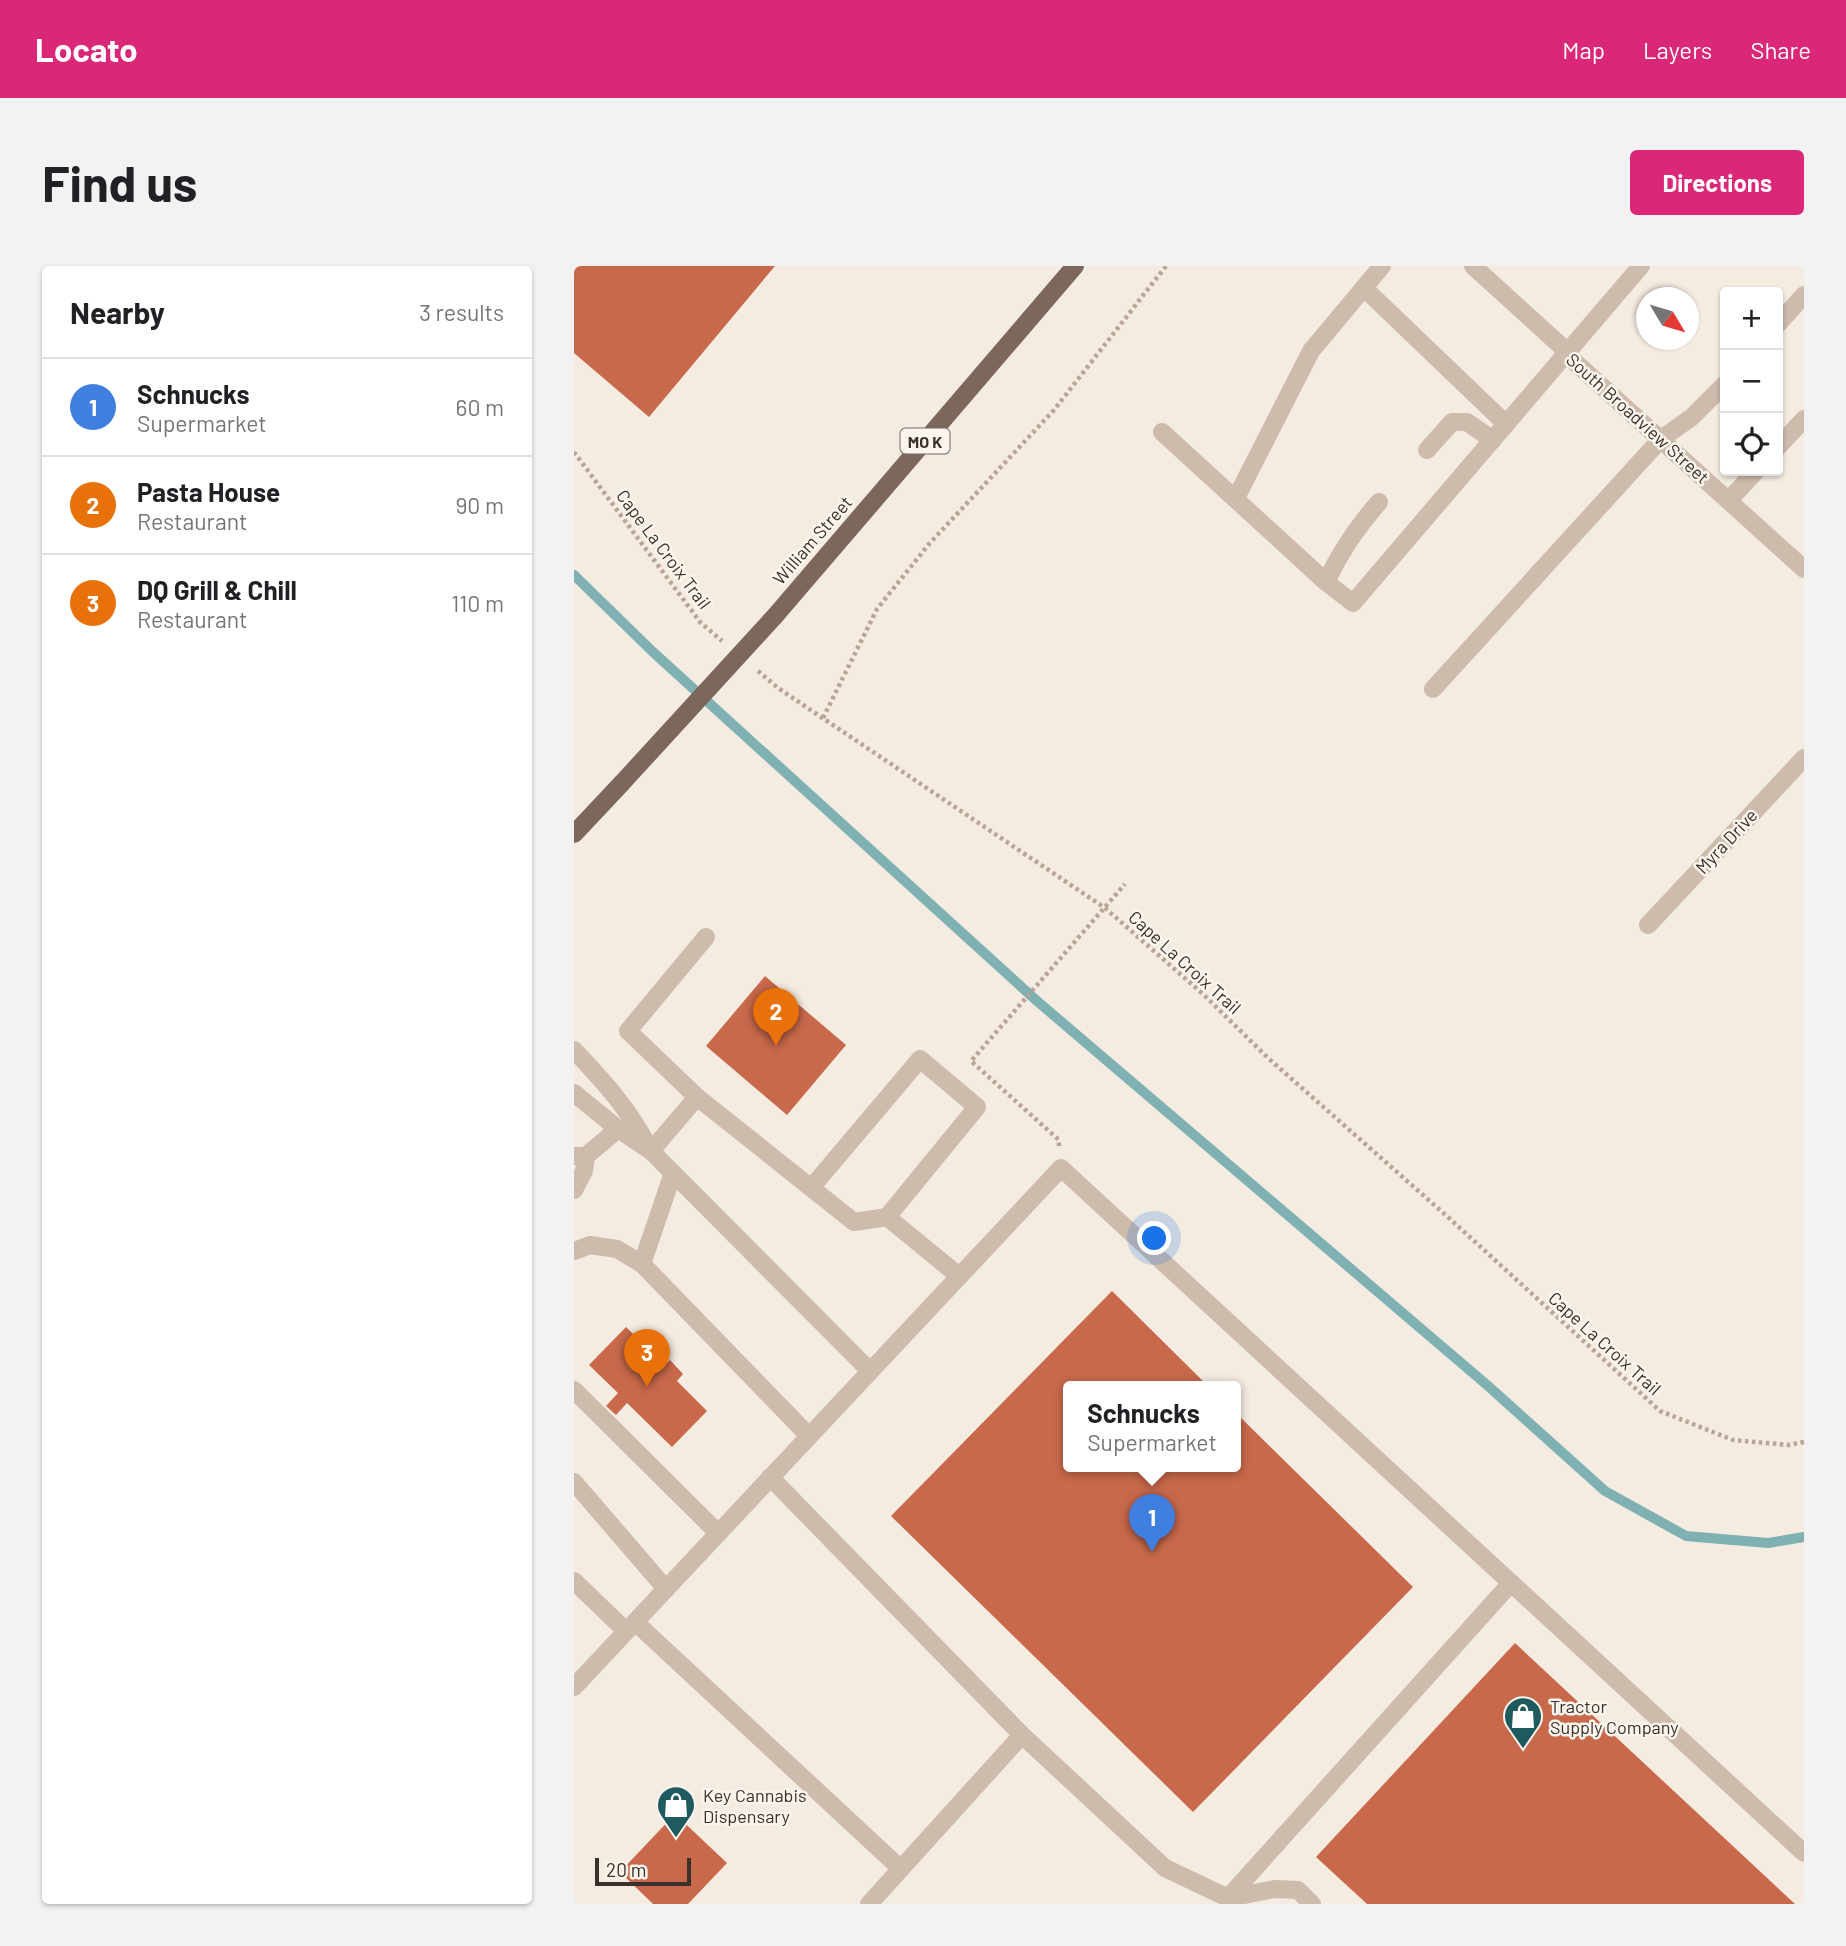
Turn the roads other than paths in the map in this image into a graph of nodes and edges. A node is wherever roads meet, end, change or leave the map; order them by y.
1 (1074, 266) edge
2 (1382, 266) edge
3 (1473, 266) edge
4 (1642, 266) edge
5 (1364, 288) junction
6 (1804, 295) edge
7 (1783, 318) edge
8 (1567, 355) junction
9 (1720, 389) edge
10 (1804, 419) edge
11 (1506, 424) junction
12 (1162, 432) dead end
13 (1661, 439) junction
14 (1493, 440) junction
15 (1783, 442) edge
16 (1427, 450) dead end
17 (1751, 476) edge
18 (1236, 498) junction
19 (1729, 500) junction
20 (1379, 502) dead end
21 (1804, 569) edge
22 (1326, 582) junction
23 (1433, 690) dead end
24 (1804, 758) edge
25 (574, 834) edge
26 (1648, 925) dead end
27 (706, 937) dead end
28 (574, 1050) edge
29 (574, 1093) edge
30 (697, 1097) junction
31 (618, 1129) junction
32 (651, 1151) junction
33 (580, 1156) edge
34 (673, 1173) junction
35 (811, 1188) junction
36 (574, 1190) edge
37 (887, 1217) junction
38 (574, 1251) edge
39 (642, 1264) junction
40 (959, 1276) junction
41 (870, 1371) junction
42 (574, 1390) edge
43 (809, 1436) junction
44 (770, 1477) junction
45 (574, 1482) edge
46 (718, 1534) junction
47 (576, 1582) edge
48 (1511, 1583) junction
49 (666, 1589) junction
50 (630, 1627) junction
51 (574, 1687) edge
52 (1022, 1735) junction
53 (1804, 1853) edge
54 (901, 1869) junction
55 (1226, 1901) edge
56 (869, 1904) edge
57 (1312, 1904) edge

1 - 25 main road, William Street / MO K, bridge
2 - 5 street
3 - 8 street, South Broadview Street
4 - 8 street
5 - 11 street
5 - 18 street
6 - 7 street
8 - 11 street
8 - 13 street, South Broadview Street
9 - 13 street
10 - 15 street
11 - 14 street
12 - 18 street
13 - 19 street, South Broadview Street
13 - 23 street
14 - 16 street
14 - 22 street
17 - 19 street
18 - 22 street
19 - 21 street, South Broadview Street
20 - 22 street
24 - 26 street, Myra Drive
27 - 30 street
28 - 32 street
29 - 31 street
30 - 32 street
30 - 35 street
31 - 32 street
31 - 33 street
32 - 34 street
33 - 36 street
34 - 39 street
34 - 41 street
35 - 37 street
35 - 37 street
37 - 40 street
38 - 39 street
39 - 43 street
40 - 41 street
40 - 48 street
41 - 43 street
42 - 46 street
43 - 44 street
44 - 46 street
44 - 52 street
45 - 49 street
46 - 49 street
47 - 50 street
48 - 53 street
48 - 55 street
49 - 50 street
50 - 51 street
50 - 54 street
52 - 54 street
52 - 55 street
54 - 56 street
55 - 57 street

